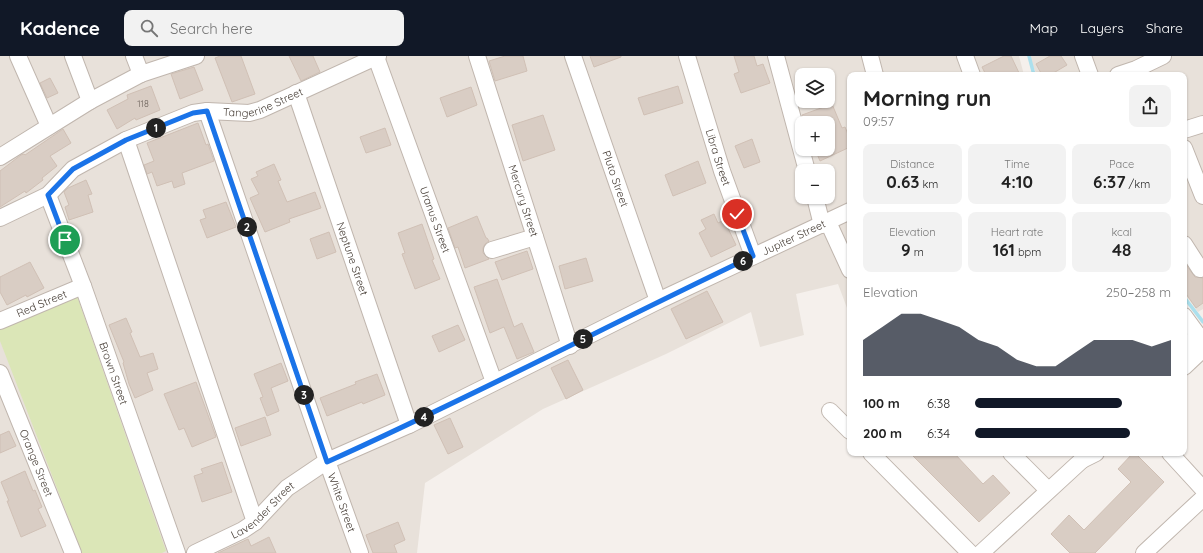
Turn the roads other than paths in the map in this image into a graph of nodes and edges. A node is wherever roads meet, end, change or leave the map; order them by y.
1 (18, 56) edge
2 (72, 56) edge
3 (134, 56) edge
4 (196, 56) edge
5 (477, 56) edge
6 (573, 56) edge
7 (687, 56) edge
8 (776, 56) edge
9 (870, 56) edge
10 (965, 56) edge
11 (1083, 56) edge
12 (1163, 56) edge
13 (377, 57) edge
14 (874, 72) edge
15 (971, 72) edge
16 (1089, 72) edge
17 (1127, 72) edge
18 (141, 74) junction
19 (296, 93) junction
20 (90, 101) junction
21 (207, 111) junction
22 (1203, 124) edge
23 (49, 126) junction
24 (1187, 129) edge
25 (126, 140) junction
26 (1187, 156) edge
27 (0, 157) edge
28 (805, 164) edge
29 (48, 195) junction
30 (1203, 196) edge
31 (818, 204) edge
32 (847, 212) edge
33 (0, 218) edge
34 (825, 223) junction
35 (535, 236) junction
36 (1187, 249) edge
37 (492, 250) dead end
38 (753, 256) junction
39 (847, 264) edge
40 (1203, 267) edge
41 (83, 286) junction
42 (658, 302) junction
43 (0, 321) edge
44 (1187, 321) edge
45 (1201, 342) edge
46 (570, 346) junction
47 (1187, 347) edge
48 (1187, 363) edge
49 (0, 373) edge
50 (494, 382) junction
51 (830, 411) dead end
52 (409, 425) junction
53 (847, 428) edge
54 (874, 456) edge
55 (1014, 456) edge
56 (1087, 456) edge
57 (1173, 456) edge
58 (327, 462) junction
59 (1203, 489) edge
60 (1048, 490) junction
61 (1203, 498) edge
62 (255, 522) junction
63 (73, 553) edge
64 (177, 553) edge
65 (195, 553) edge
66 (360, 553) edge
67 (970, 553) edge
68 (981, 553) edge
69 (1144, 553) edge

1 - 23 street
2 - 20 street
3 - 18 street
4 - 18 street
5 - 35 street, Mercury Street
6 - 42 street, Pluto Street
7 - 38 street, Libra Street
8 - 28 street
9 - 14 street
10 - 15 street
11 - 16 street
12 - 17 street
13 - 19 street, Tangerine Street
13 - 50 street, Uranus Street
18 - 20 street
19 - 21 street, Tangerine Street
19 - 52 street, Neptune Street
20 - 23 street
21 - 25 street, Tangerine Street
21 - 58 street, White Street
22 - 24 street
23 - 27 street
25 - 29 street, Tangerine Street
25 - 62 street
26 - 30 street
29 - 33 street, Tangerine Street
29 - 41 street, Brown Street
31 - 34 street
32 - 34 street, Jupiter Street
34 - 38 street, Jupiter Street
34 - 39 street
35 - 37 street
35 - 46 street, Mercury Street
36 - 40 street
38 - 42 street, Jupiter Street
41 - 43 street, Red Street
41 - 64 street, Brown Street
42 - 46 street, Jupiter Street
44 - 45 street
45 - 47 street
45 - 48 street
46 - 50 street, Jupiter Street
49 - 63 street, Orange Street
50 - 52 street, Jupiter Street
51 - 53 street
52 - 58 street, Jupiter Street
54 - 67 street
55 - 60 street
56 - 60 street
57 - 59 street
58 - 62 street, Lavender Street
58 - 66 street, White Street
60 - 68 street
61 - 69 street
62 - 65 street, Lavender Street

